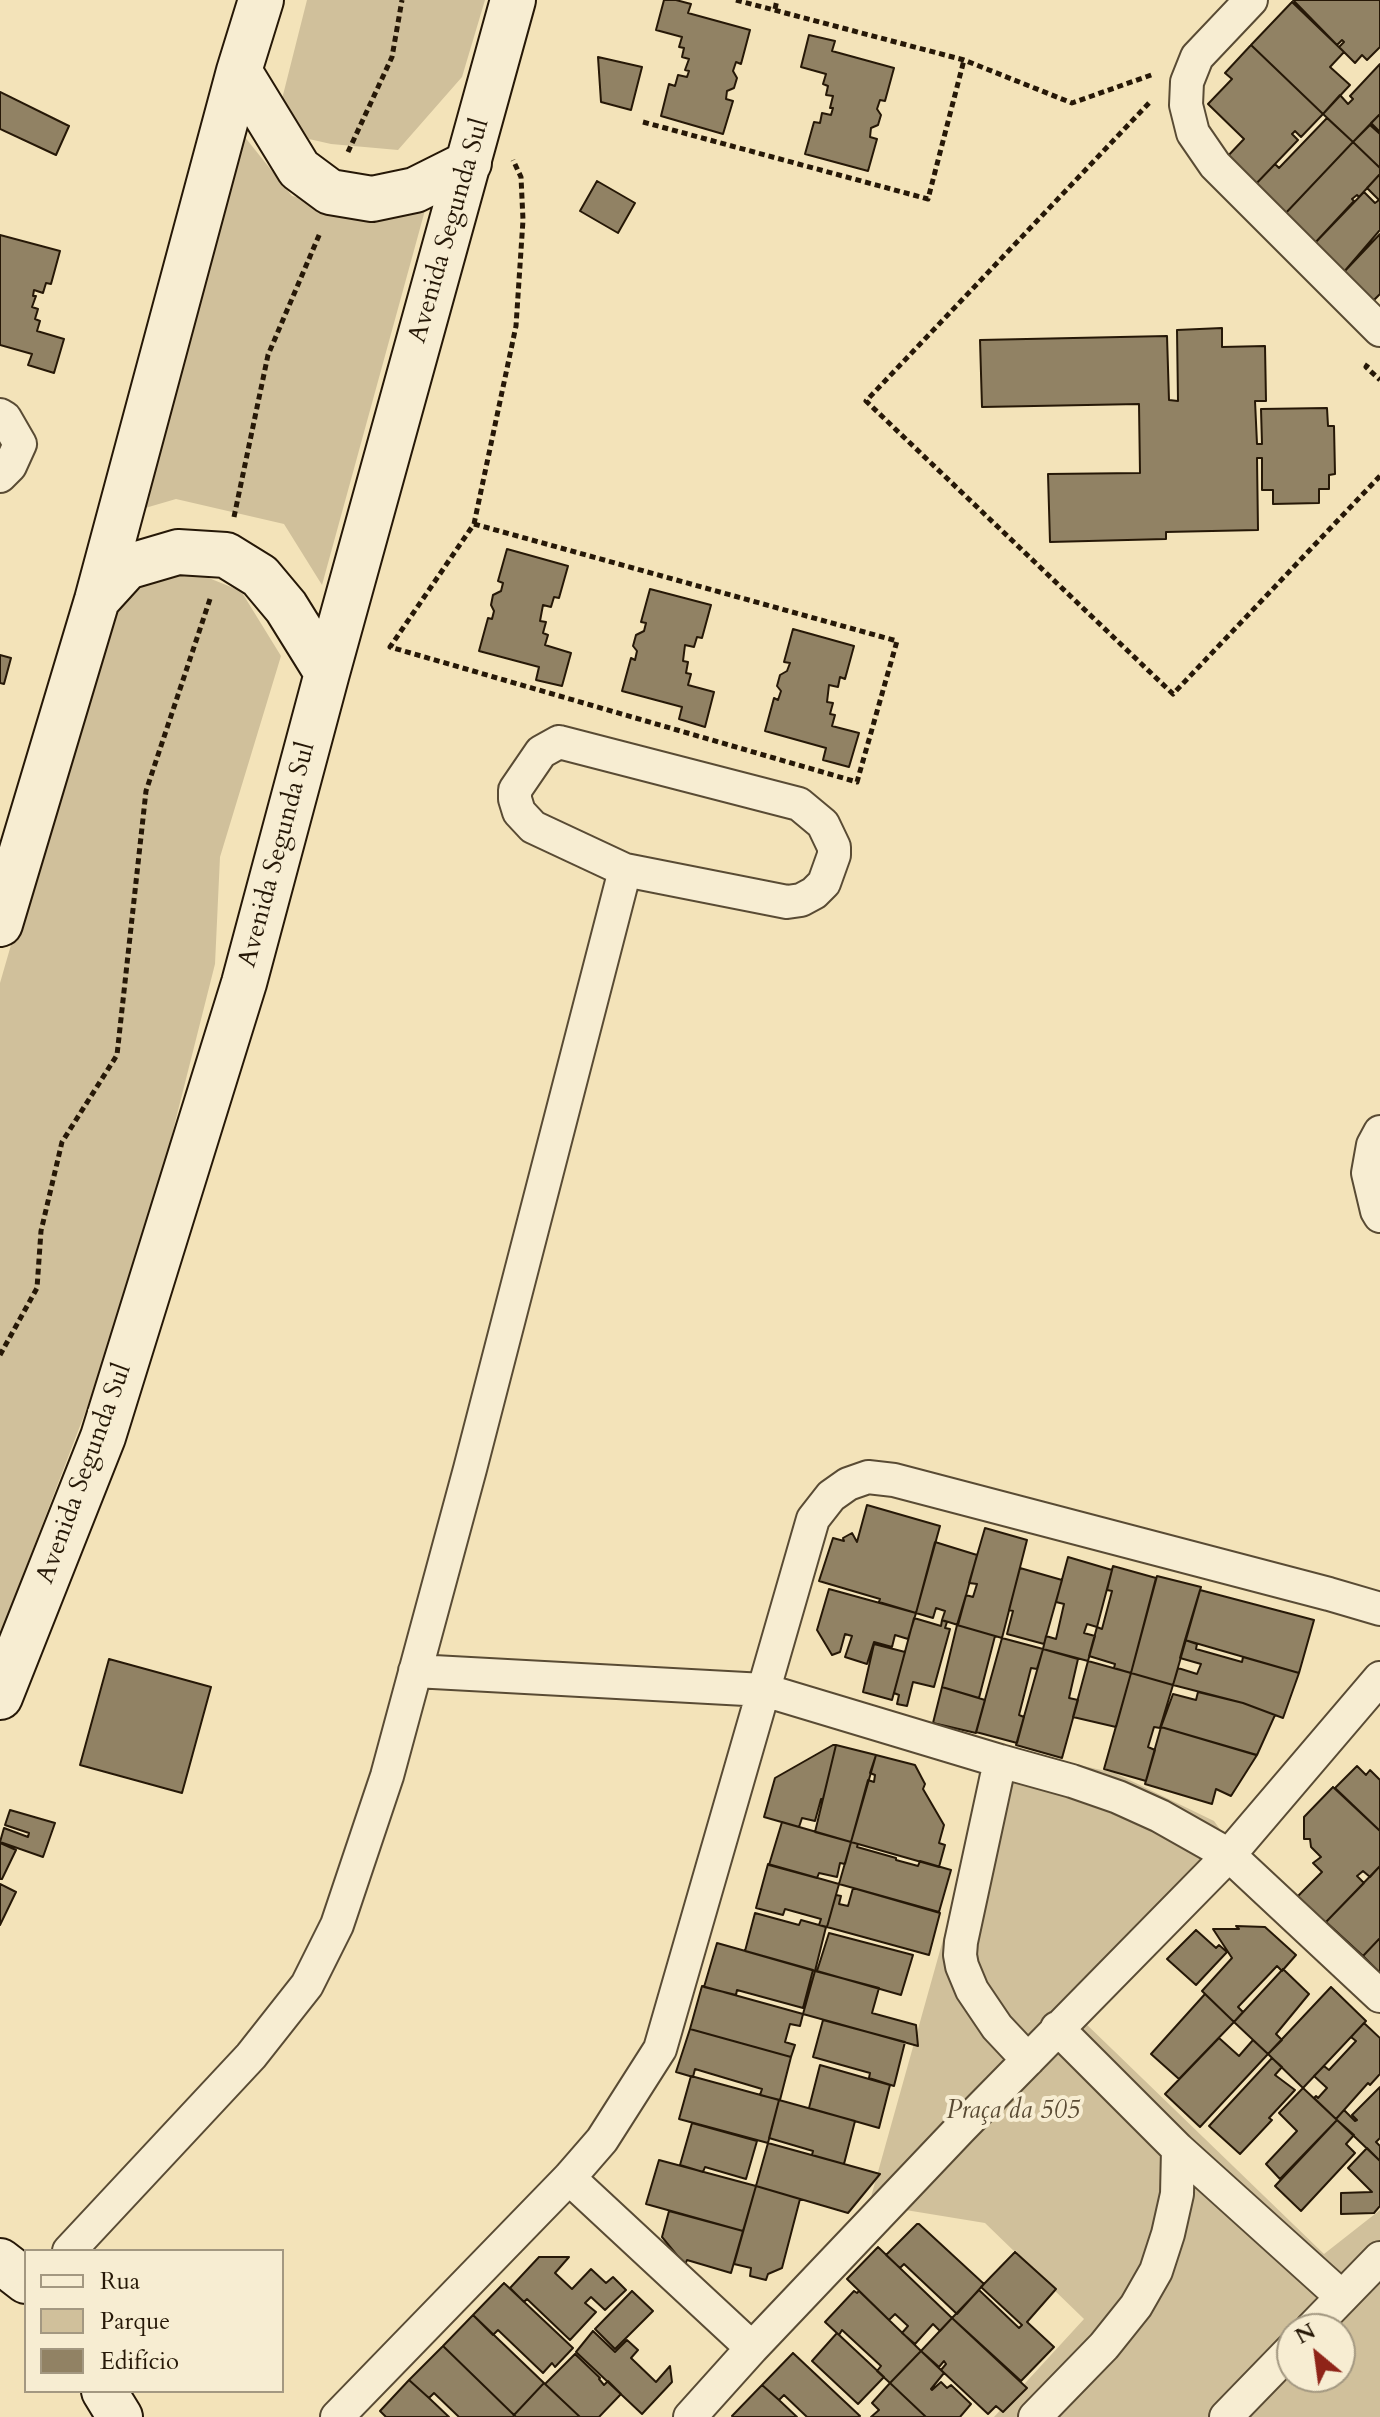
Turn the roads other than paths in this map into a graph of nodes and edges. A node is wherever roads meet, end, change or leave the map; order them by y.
1 (261, 0) edge
2 (513, 0) edge
3 (1251, 0) edge
4 (239, 71) junction
5 (469, 163) junction
6 (1380, 330) edge
7 (0, 415) edge
8 (0, 476) edge
9 (97, 600) junction
10 (327, 673) junction
11 (625, 870) junction
12 (0, 924) edge
13 (1380, 1132) edge
14 (1380, 1216) edge
15 (1380, 1609) edge
16 (415, 1671) junction
17 (1380, 1678) edge
18 (764, 1690) junction
19 (0, 1697) edge
20 (1000, 1761) junction
21 (1229, 1855) junction
22 (1380, 1996) edge
23 (1057, 2028) junction
24 (1028, 2060) junction
25 (1178, 2149) junction
26 (569, 2178) junction
27 (71, 2249) edge
28 (1380, 2258) edge
29 (0, 2261) edge
30 (24, 2279) edge
31 (1342, 2297) junction
32 (1326, 2313) edge
33 (752, 2348) junction
34 (1276, 2365) edge
35 (105, 2393) edge
36 (120, 2417) edge
37 (337, 2417) edge
38 (690, 2417) edge
39 (1035, 2417) edge
40 (1226, 2417) edge

1 - 4 main road
2 - 5 main road, Avenida Segunda Sul
3 - 6 street
4 - 5 main road
4 - 9 main road
5 - 10 main road, Avenida Segunda Sul
7 - 8 street
9 - 10 main road
9 - 12 main road
10 - 19 main road, Avenida Segunda Sul
11 - 11 street
11 - 16 street
13 - 14 street
15 - 18 street
16 - 18 street
16 - 27 street
17 - 21 street
18 - 20 street
18 - 26 street
20 - 21 street
20 - 24 street
21 - 22 street
21 - 23 street
23 - 24 street
23 - 25 street
24 - 33 street
25 - 31 street
25 - 39 street
26 - 33 street
26 - 37 street
28 - 31 street
29 - 30 main road
31 - 32 street
33 - 38 street
34 - 40 street
35 - 36 main road

